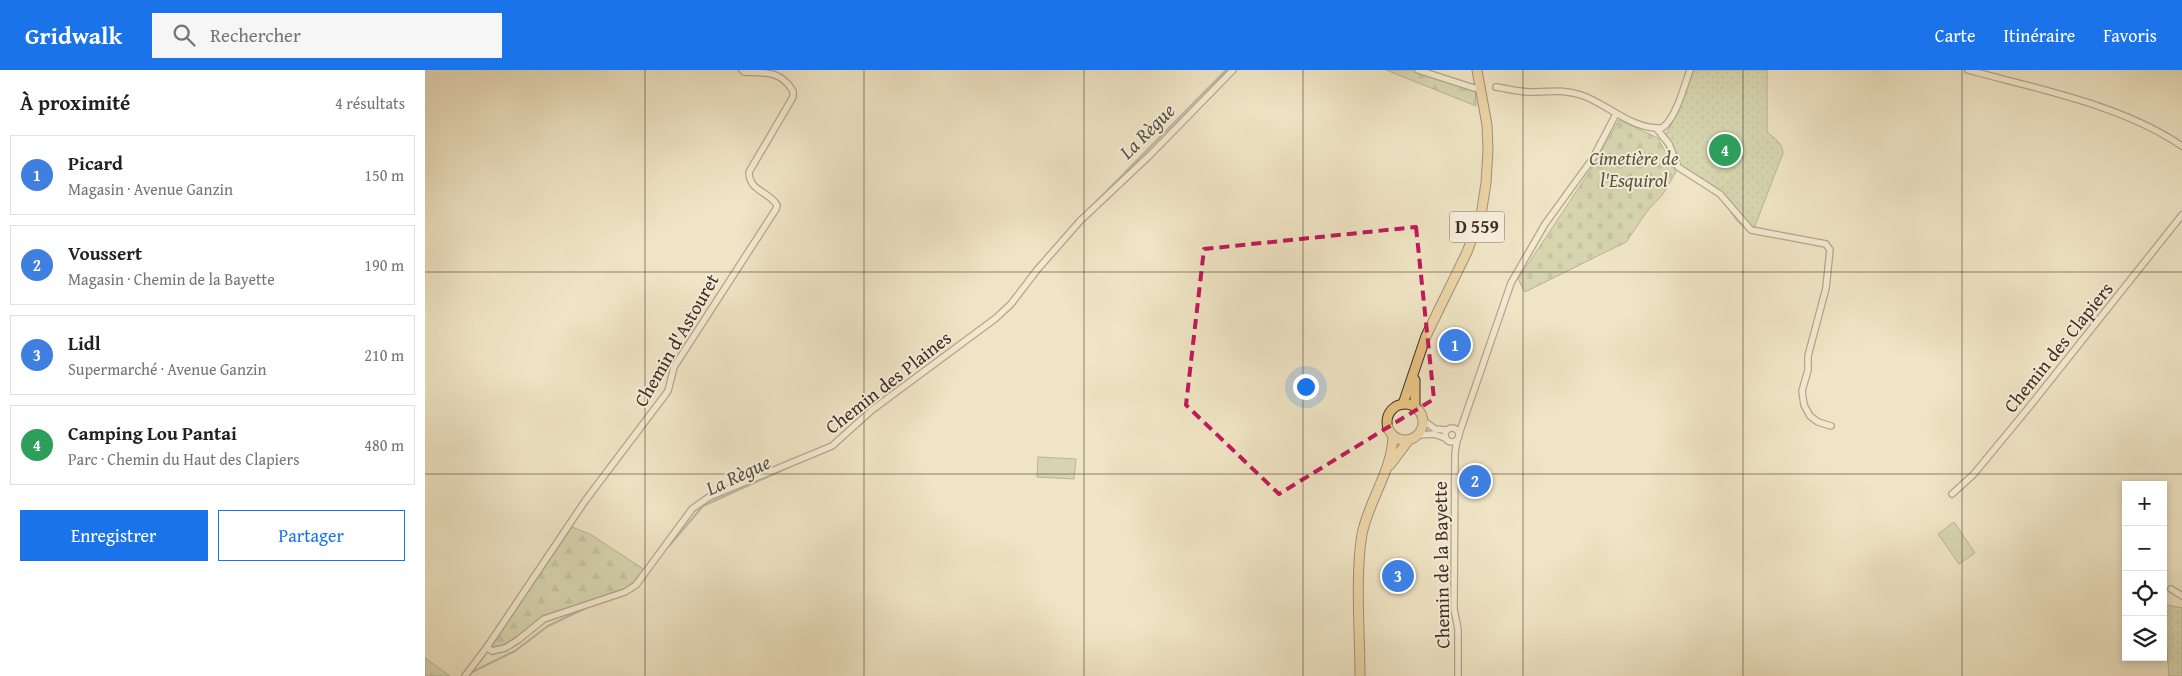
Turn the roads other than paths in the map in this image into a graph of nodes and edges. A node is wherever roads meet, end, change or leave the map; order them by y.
1 (741, 70) edge
2 (1233, 70) edge
3 (1418, 70) edge
4 (1477, 70) edge
5 (1690, 70) edge
6 (1968, 70) edge
7 (1497, 87) dead end
8 (1479, 88) junction
9 (1616, 114) junction
10 (1657, 129) junction
11 (2182, 146) edge
12 (2182, 215) edge
13 (1415, 373) junction
14 (1403, 404) junction
15 (1415, 407) junction
16 (1424, 421) junction
17 (1831, 426) dead end
18 (1446, 430) junction
19 (1419, 434) junction
20 (1457, 434) junction
21 (1393, 436) junction
22 (1448, 440) junction
23 (1408, 441) junction
24 (1455, 454) junction
25 (1387, 469) junction
26 (1952, 494) dead end
27 (2171, 589) dead end
28 (2182, 596) edge
29 (487, 647) junction
30 (465, 676) edge
31 (1360, 676) edge
32 (1458, 676) edge

1 - 29 street, Chemin d'Astouret
2 - 29 street, Chemin des Plaines
3 - 8 street
4 - 8 main road, D 559
5 - 10 street
6 - 11 street
7 - 9 street
8 - 13 main road, D 559
9 - 10 street
9 - 20 street
10 - 17 street
12 - 26 street, Chemin des Clapiers
13 - 14 main road, D 559
13 - 15 main road, D 559
14 - 15 main road
14 - 21 main road
15 - 16 main road
16 - 18 street
16 - 19 main road
18 - 20 street
18 - 22 street
19 - 22 street
19 - 23 main road
20 - 22 street
20 - 24 street, Chemin de la Bayette
21 - 23 main road
21 - 25 main road
22 - 24 street, Chemin de la Bayette
23 - 25 main road
24 - 32 street, Chemin de la Bayette
25 - 31 main road
27 - 28 street
29 - 30 street, Chemin d'Astouret

